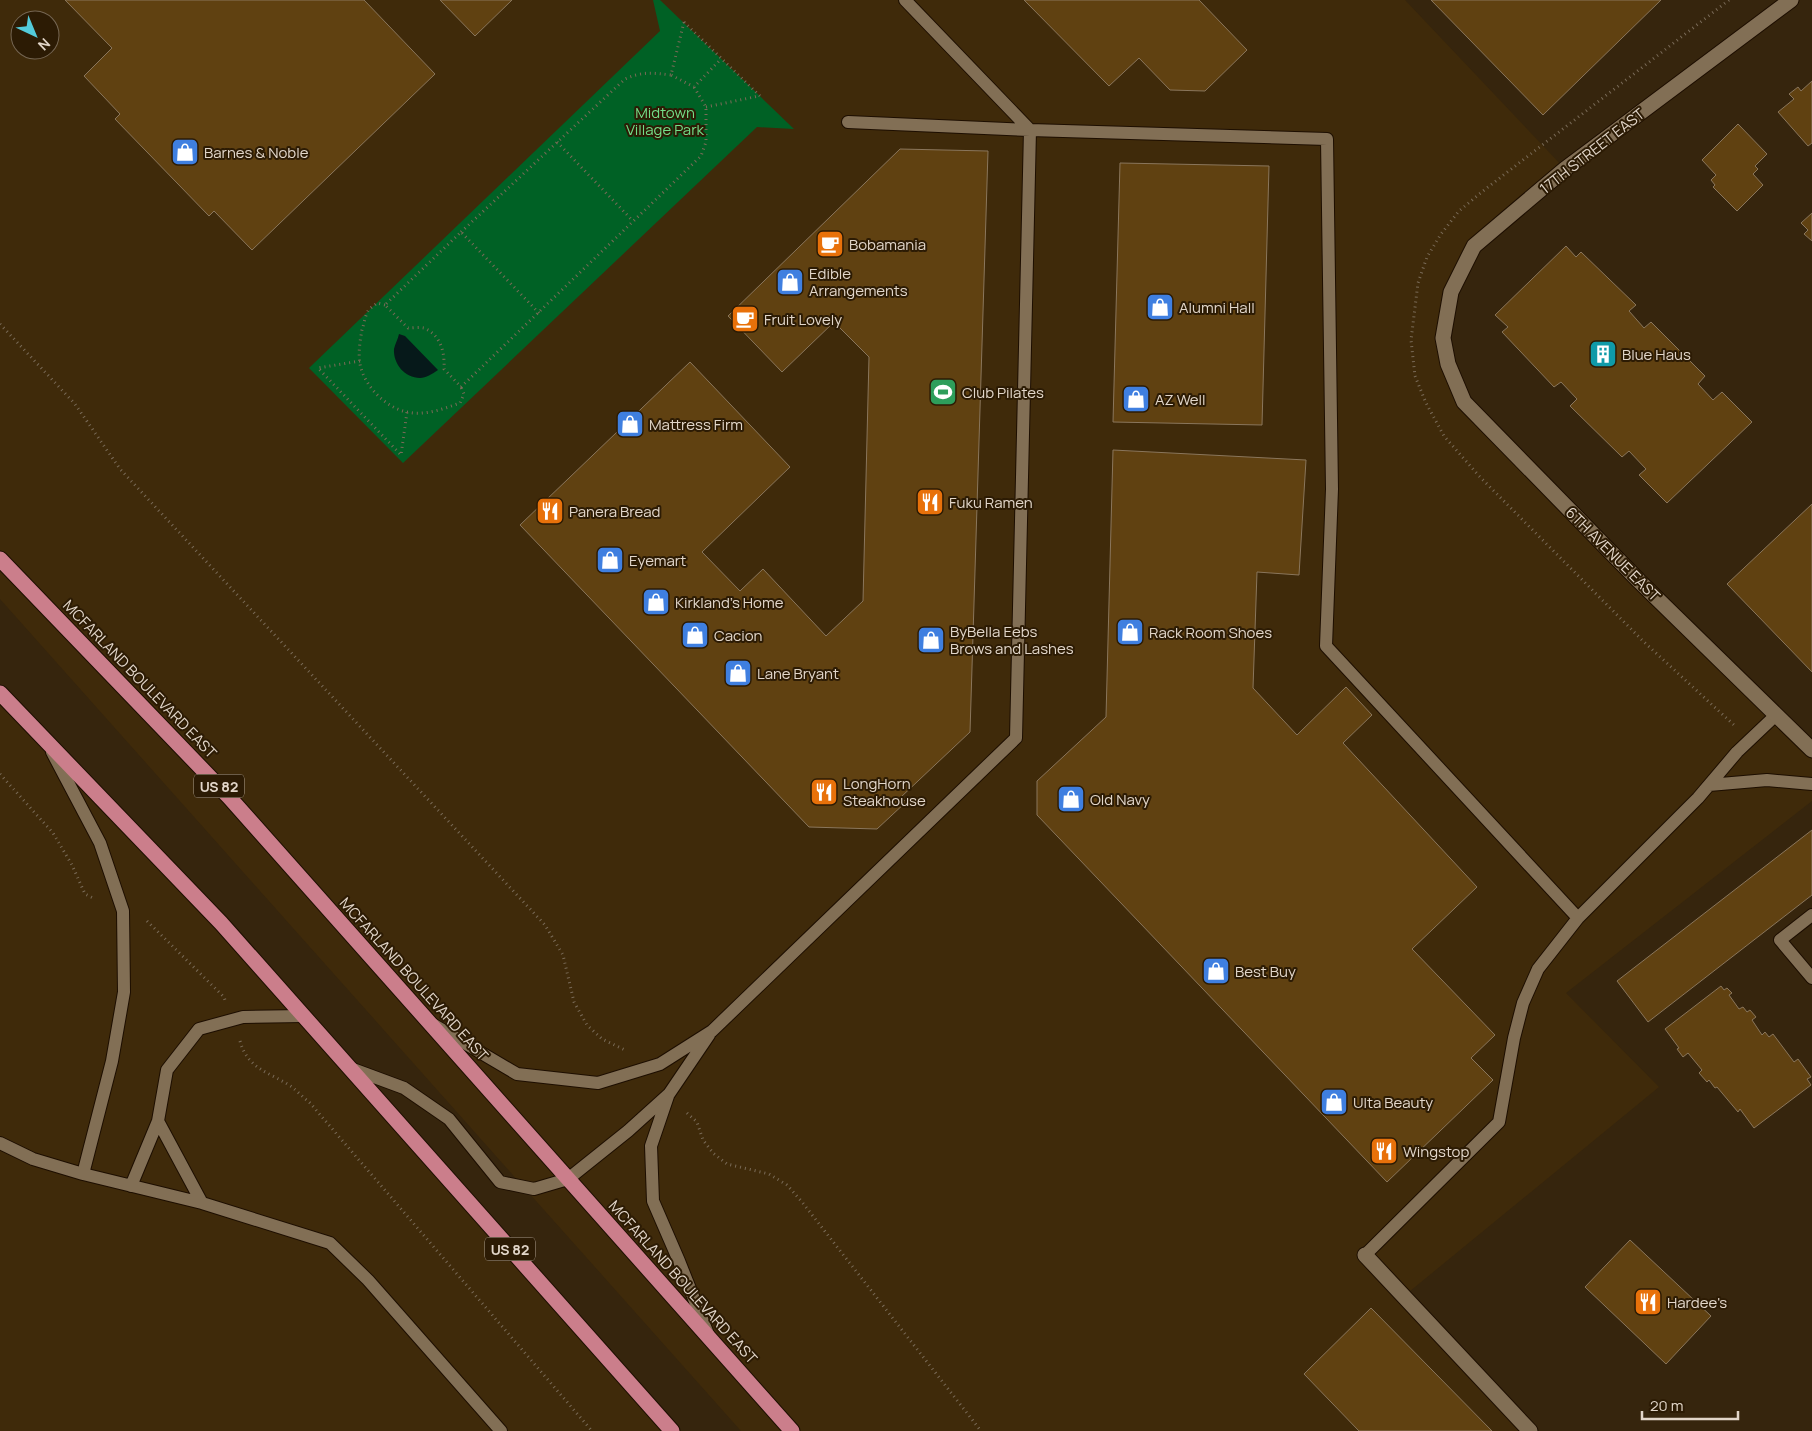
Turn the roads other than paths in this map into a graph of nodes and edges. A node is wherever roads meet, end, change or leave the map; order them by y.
1 (905, 0) edge
2 (1791, 0) edge
3 (848, 122) dead end
4 (1030, 130) junction
5 (1443, 338) joint
6 (0, 559) edge
7 (0, 693) edge
8 (1775, 716) junction
9 (45, 740) junction
10 (1812, 750) edge
11 (1812, 784) edge
12 (1709, 785) junction
13 (1812, 915) edge
14 (1578, 918) junction
15 (1812, 978) edge
16 (303, 1016) junction
17 (429, 1022) junction
18 (712, 1031) junction
19 (348, 1067) junction
20 (669, 1094) junction
21 (158, 1120) junction
22 (0, 1143) edge
23 (84, 1174) junction
24 (568, 1179) junction
25 (131, 1186) junction
26 (202, 1202) junction
27 (1365, 1255) joint
28 (710, 1339) junction
29 (501, 1431) edge
30 (672, 1431) edge
31 (792, 1431) edge
32 (1530, 1431) edge

1 - 4 lane
2 - 5 street, 17TH STREET EAST
3 - 4 lane
4 - 14 lane
4 - 18 lane
5 - 8 street, 6TH AVENUE EAST
6 - 17 highway, MCFARLAND BOULEVARD EAST / US 82
7 - 9 highway, US 82
8 - 10 street, 6TH AVENUE EAST
8 - 12 lane
9 - 16 highway, US 82
9 - 23 lane
11 - 12 lane
12 - 14 lane
13 - 15 lane
14 - 27 lane
16 - 19 highway, US 82
16 - 21 lane
17 - 18 lane
17 - 24 highway, MCFARLAND BOULEVARD EAST / US 82
18 - 20 lane
19 - 24 lane
19 - 30 highway, US 82
20 - 24 lane
20 - 28 lane
21 - 25 lane
21 - 26 lane
22 - 23 lane
23 - 25 lane
24 - 28 highway, MCFARLAND BOULEVARD EAST / US 82
25 - 26 lane
26 - 29 lane
27 - 32 street
28 - 31 highway, MCFARLAND BOULEVARD EAST / US 82

